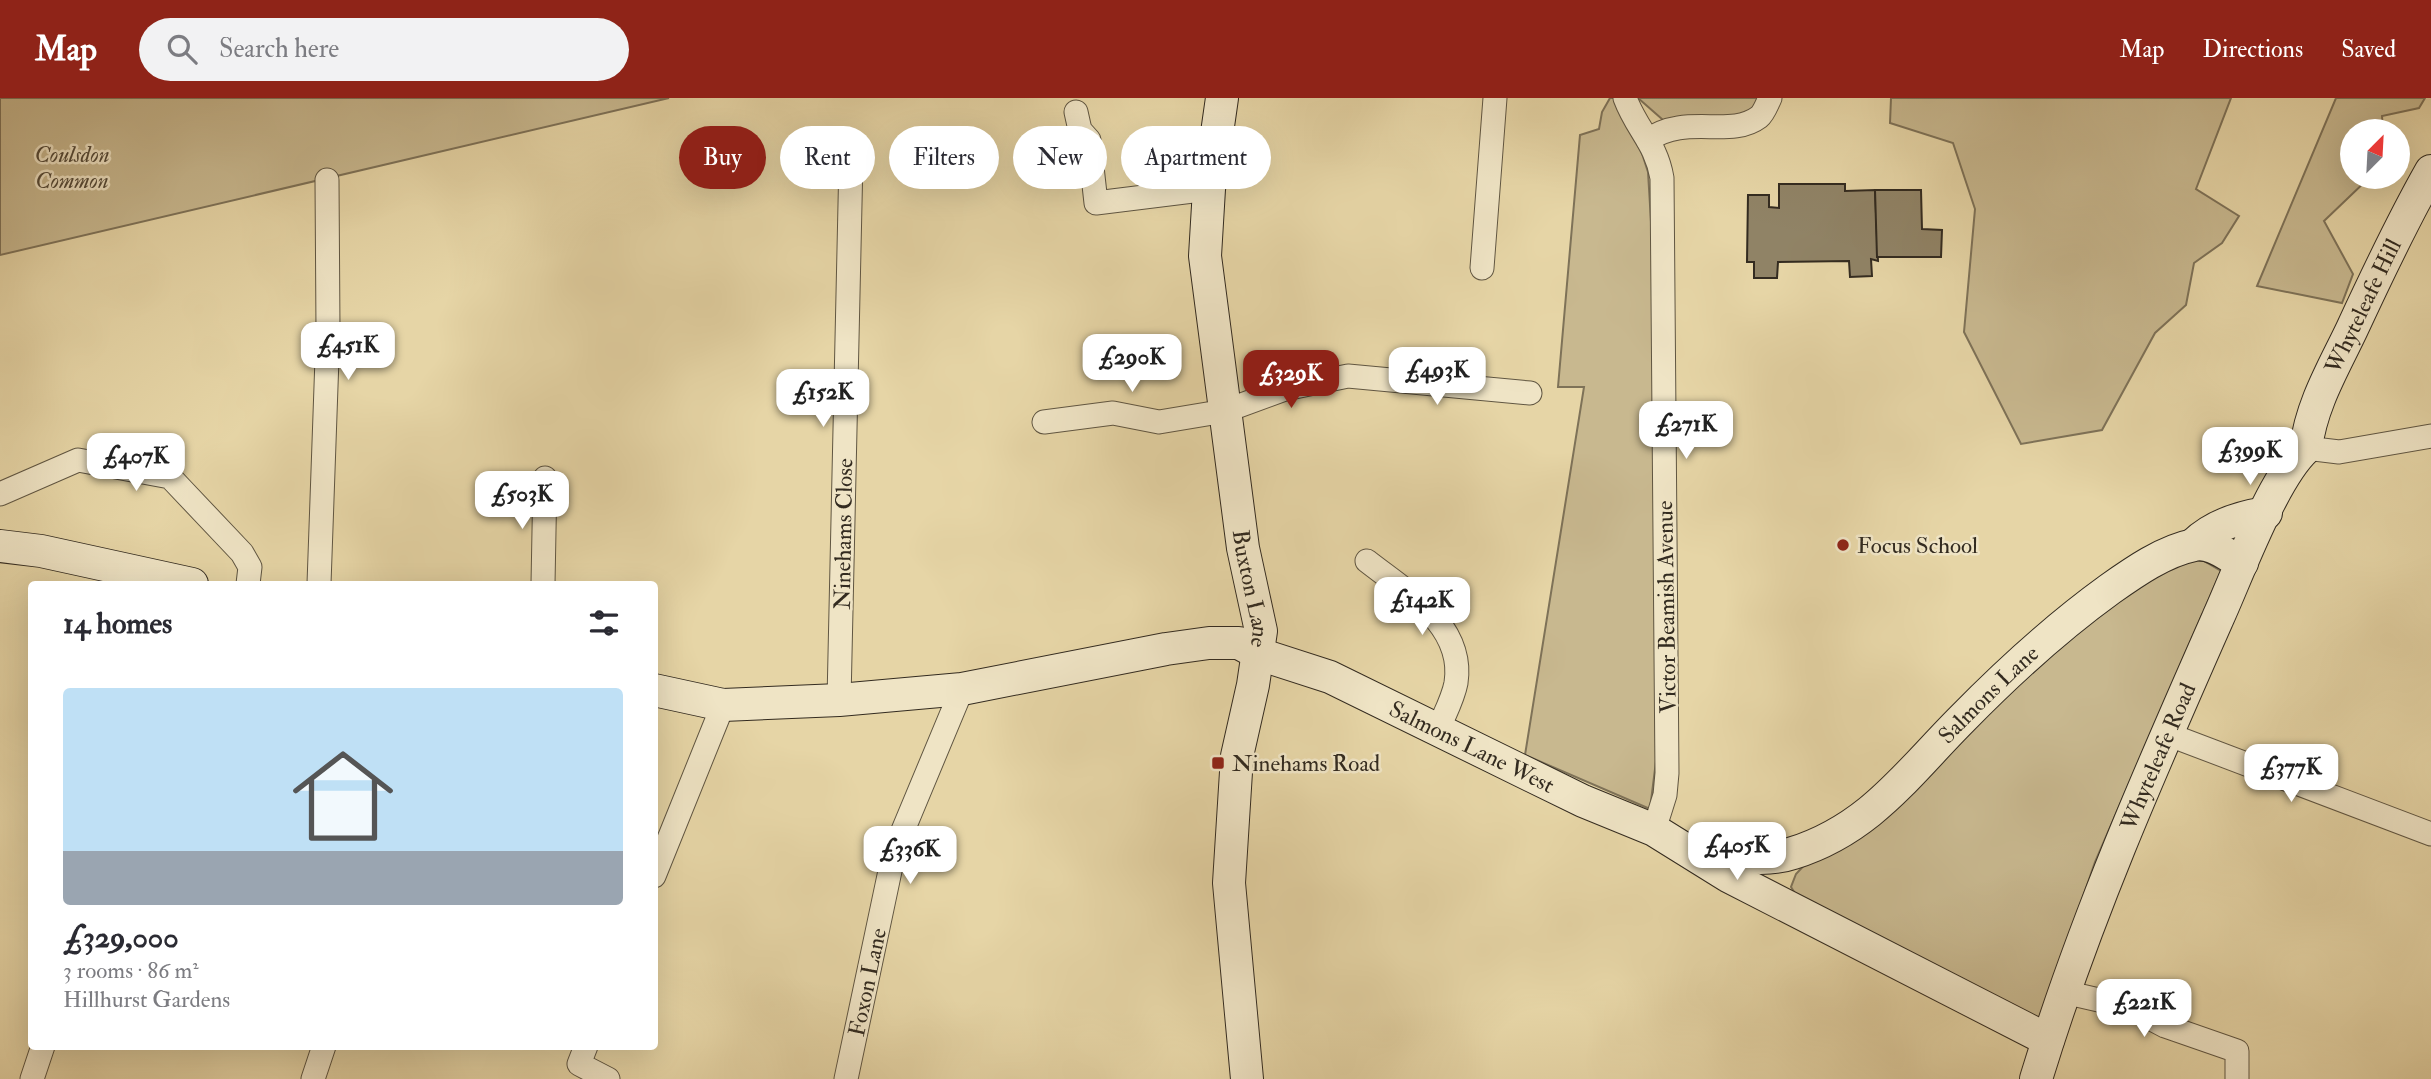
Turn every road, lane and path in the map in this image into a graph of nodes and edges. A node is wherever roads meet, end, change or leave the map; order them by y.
1 (1222, 98) edge
2 (1495, 98) edge
3 (1625, 98) edge
4 (1770, 98) edge
5 (1076, 112) dead end
6 (1218, 126) edge
7 (1648, 140) junction
8 (2431, 171) edge
9 (327, 180) dead end
10 (850, 189) edge
11 (1209, 189) joint
12 (1482, 268) dead end
13 (1530, 393) dead end
14 (1225, 411) junction
15 (1044, 422) dead end
16 (2431, 436) edge
17 (2306, 448) junction
18 (545, 478) dead end
19 (0, 494) edge
20 (2266, 513) junction
21 (2194, 544) junction
22 (0, 546) edge
23 (1367, 561) dead end
24 (2242, 563) junction
25 (178, 581) edge
26 (248, 581) edge
27 (318, 581) edge
28 (542, 581) edge
29 (1259, 654) junction
30 (962, 689) junction
31 (658, 691) edge
32 (839, 700) junction
33 (723, 705) junction
34 (1438, 730) junction
35 (2167, 734) junction
36 (1654, 830) junction
37 (2431, 834) edge
38 (1682, 845) junction
39 (1792, 854) junction
40 (658, 866) edge
41 (1783, 902) junction
42 (2064, 992) junction
43 (2048, 1040) junction
44 (42, 1050) edge
45 (323, 1050) edge
46 (584, 1050) edge
47 (32, 1079) edge
48 (313, 1079) edge
49 (608, 1079) edge
50 (846, 1079) edge
51 (1247, 1079) edge
52 (2036, 1079) edge
53 (2237, 1079) edge

1 - 6 street, Buxton Lane
2 - 12 street
3 - 7 street, Victor Beamish Avenue
4 - 7 street
5 - 11 street
7 - 36 street, Victor Beamish Avenue
8 - 17 street, Whyteleafe Hill
9 - 27 street
10 - 32 street, Ninehams Close
11 - 14 street, Buxton Lane
13 - 14 street
14 - 15 street
14 - 29 street, Buxton Lane
16 - 17 street
17 - 20 street, Whyteleafe Road
18 - 28 street
19 - 26 street
20 - 21 street, Salmons Lane
20 - 24 street, Whyteleafe Road
21 - 24 street
21 - 39 street, Salmons Lane
22 - 25 street
23 - 34 street
24 - 35 street, Whyteleafe Road
29 - 30 street
29 - 34 street, Salmons Lane West
29 - 51 street, Buxton Lane
30 - 32 street
30 - 50 street, Foxon Lane
31 - 33 street
32 - 33 street
33 - 40 street
34 - 36 street, Salmons Lane West
35 - 37 street
35 - 42 street, Whyteleafe Road
36 - 38 street, Salmons Lane West
38 - 39 street, Salmons Lane West
38 - 41 street, Salmons Lane West
39 - 41 street
41 - 43 street, Salmons Lane West
42 - 43 street, Whyteleafe Road
42 - 53 street
43 - 52 street, Whyteleafe Road
44 - 47 street
45 - 48 street
46 - 49 street

